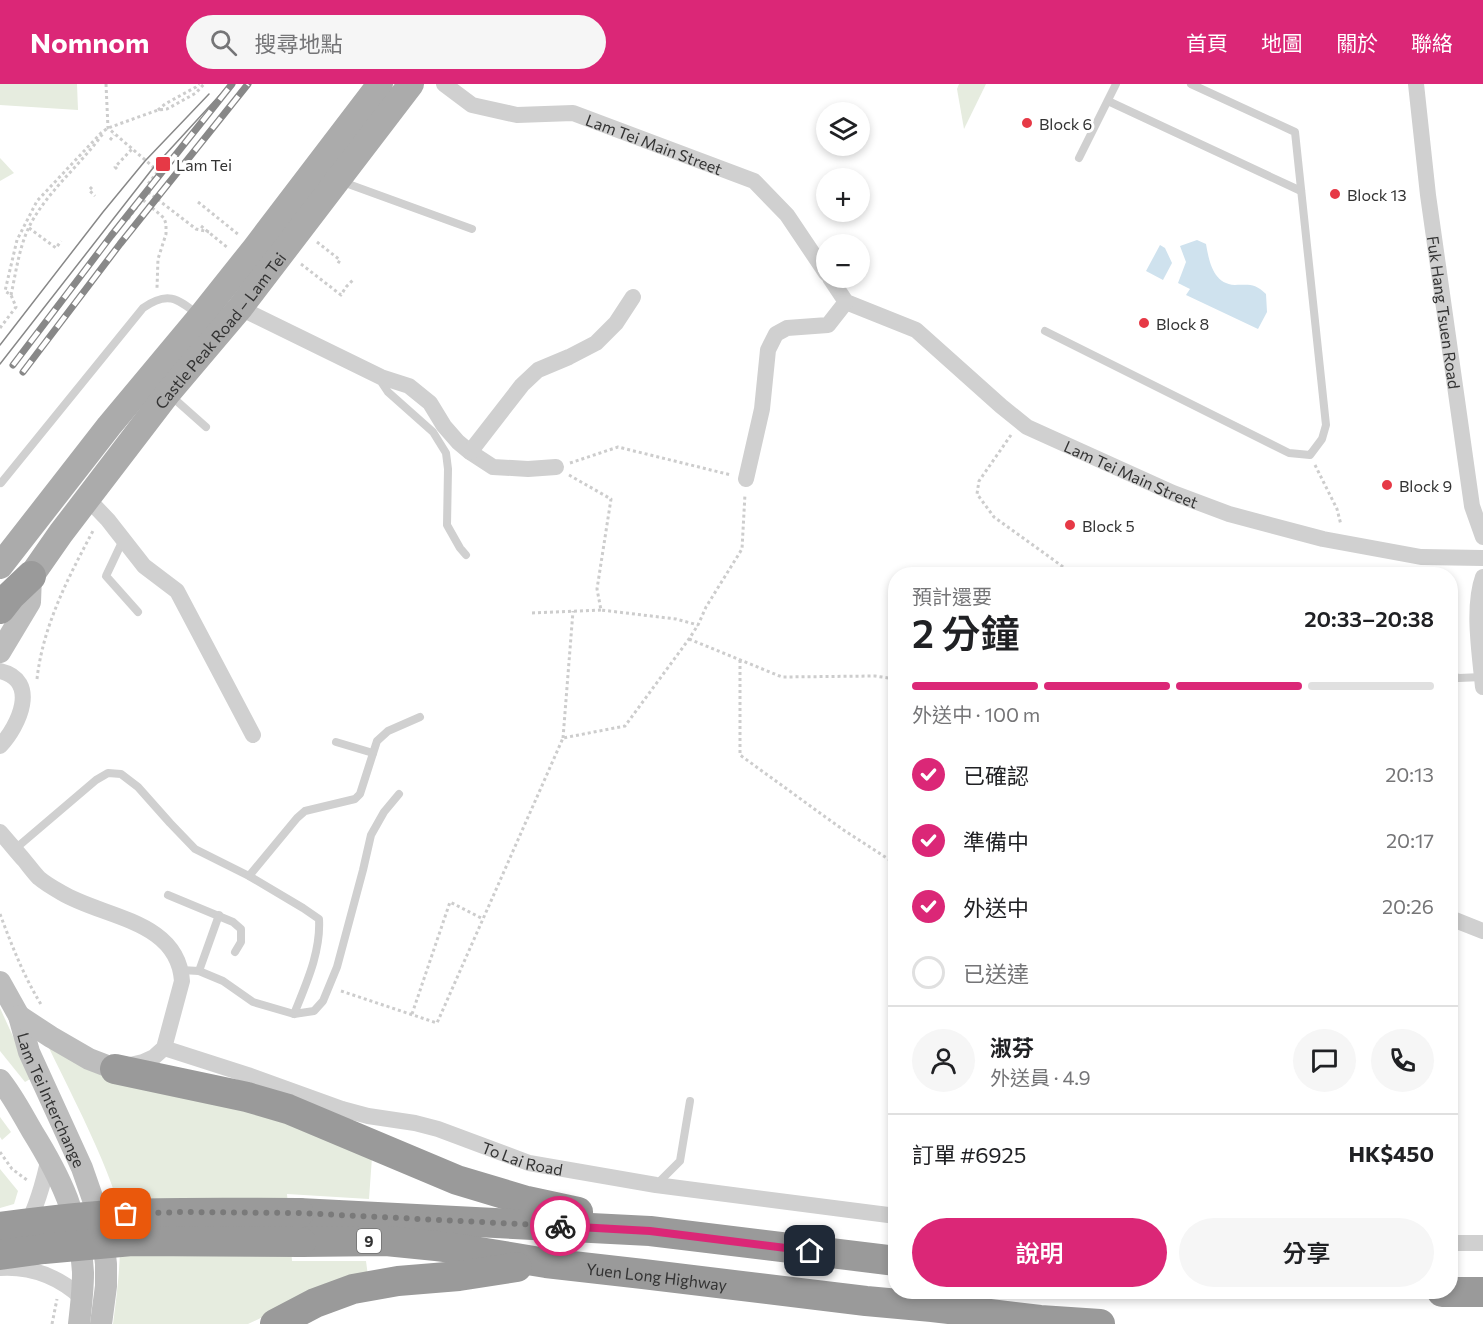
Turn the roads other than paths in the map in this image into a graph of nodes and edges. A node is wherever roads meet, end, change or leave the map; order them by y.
1 (411, 84) edge
2 (444, 84) edge
3 (1116, 84) edge
4 (1191, 84) edge
5 (1416, 84) edge
6 (379, 85) edge
7 (1108, 101) junction
8 (1079, 158) dead end
9 (338, 180) junction
10 (1301, 191) junction
11 (472, 229) dead end
12 (816, 258) edge
13 (837, 288) edge
14 (633, 297) dead end
15 (846, 302) junction
16 (240, 308) junction
17 (201, 317) junction
18 (1045, 331) dead end
19 (381, 377) junction
20 (168, 393) junction
21 (206, 427) dead end
22 (471, 452) junction
23 (556, 467) road end
24 (746, 479) road end
25 (2, 483) dead end
26 (87, 498) junction
27 (1483, 537) edge
28 (123, 539) junction
29 (466, 555) dead end
30 (1483, 558) edge
31 (0, 566) edge
32 (31, 576) junction
33 (1483, 577) edge
34 (0, 609) edge
35 (138, 612) dead end
36 (0, 652) edge
37 (0, 671) edge
38 (1458, 678) edge
39 (1483, 682) edge
40 (420, 717) dead end
41 (253, 735) dead end
42 (336, 742) dead end
43 (0, 746) edge
44 (373, 753) junction
45 (399, 794) dead end
46 (0, 832) edge
47 (15, 849) junction
48 (249, 876) junction
49 (168, 895) dead end
50 (219, 915) junction
51 (1458, 921) edge
52 (1483, 931) edge
53 (235, 952) dead end
54 (182, 970) junction
55 (200, 971) junction
56 (0, 982) edge
57 (294, 1014) junction
58 (19, 1016) junction
59 (164, 1048) junction
60 (115, 1069) junction
61 (0, 1080) edge
62 (690, 1101) dead end
63 (48, 1157) junction
64 (656, 1185) junction
65 (888, 1215) edge
66 (0, 1227) edge
67 (300, 1228) junction
68 (650, 1231) junction
69 (1458, 1242) edge
70 (1483, 1243) edge
71 (0, 1255) edge
72 (0, 1260) edge
73 (888, 1260) edge
74 (546, 1263) junction
75 (0, 1268) edge
76 (1458, 1292) edge
77 (1483, 1292) edge
78 (82, 1298) junction
79 (79, 1324) edge
80 (101, 1324) edge
81 (275, 1324) edge
82 (1100, 1324) edge

1 - 9 main road, Castle Peak Road – Lam Tei
2 - 12 street, Lam Tei Main Street
3 - 7 lane
4 - 10 lane
5 - 27 street, Fuk Hang Tsuen Road
6 - 17 main road, Castle Peak Road – Lam Tei
7 - 8 lane
7 - 10 lane
9 - 11 lane
9 - 16 main road, Castle Peak Road – Lam Tei
10 - 18 lane
13 - 15 street
14 - 22 street
15 - 24 street
15 - 30 street, Lam Tei Main Street
16 - 19 street
16 - 20 main road, Castle Peak Road – Lam Tei
17 - 25 lane
17 - 31 main road, Castle Peak Road – Lam Tei
19 - 22 street
19 - 29 lane
20 - 21 lane
20 - 26 main road, Castle Peak Road – Lam Tei
22 - 23 street
26 - 28 street
26 - 32 main road, Castle Peak Road – Lam Tei
28 - 35 lane
28 - 41 street
32 - 34 highway
32 - 36 main road
33 - 39 street
37 - 43 street
38 - 39 lane
40 - 44 lane
42 - 44 lane
44 - 48 lane
45 - 57 lane
46 - 47 street
47 - 48 lane
47 - 54 street
48 - 57 lane
49 - 50 lane
50 - 53 lane
50 - 55 lane
51 - 52 street
54 - 55 lane
54 - 59 street
55 - 57 lane
56 - 58 main road, Lam Tei Interchange
58 - 60 main road, Lam Tei Interchange
58 - 80 main road, Lam Tei Interchange
59 - 60 street
59 - 64 street, To Lai Road
60 - 68 highway
61 - 63 main road, Lam Tei Interchange
62 - 64 lane
63 - 72 street
63 - 78 main road, Lam Tei Interchange
64 - 65 street, To Lai Road
66 - 67 highway, Yuen Long Highway / 9, bridge
67 - 68 highway, Yuen Long Highway / 9
67 - 71 highway, Yuen Long Highway / 9, bridge
67 - 74 highway, Yuen Long Highway / 9
68 - 73 highway, Yuen Long Highway / 9
69 - 70 street
74 - 81 highway, 9
74 - 82 highway, Yuen Long Highway / 9
75 - 78 street
76 - 77 highway
78 - 79 main road, Lam Tei Interchange

